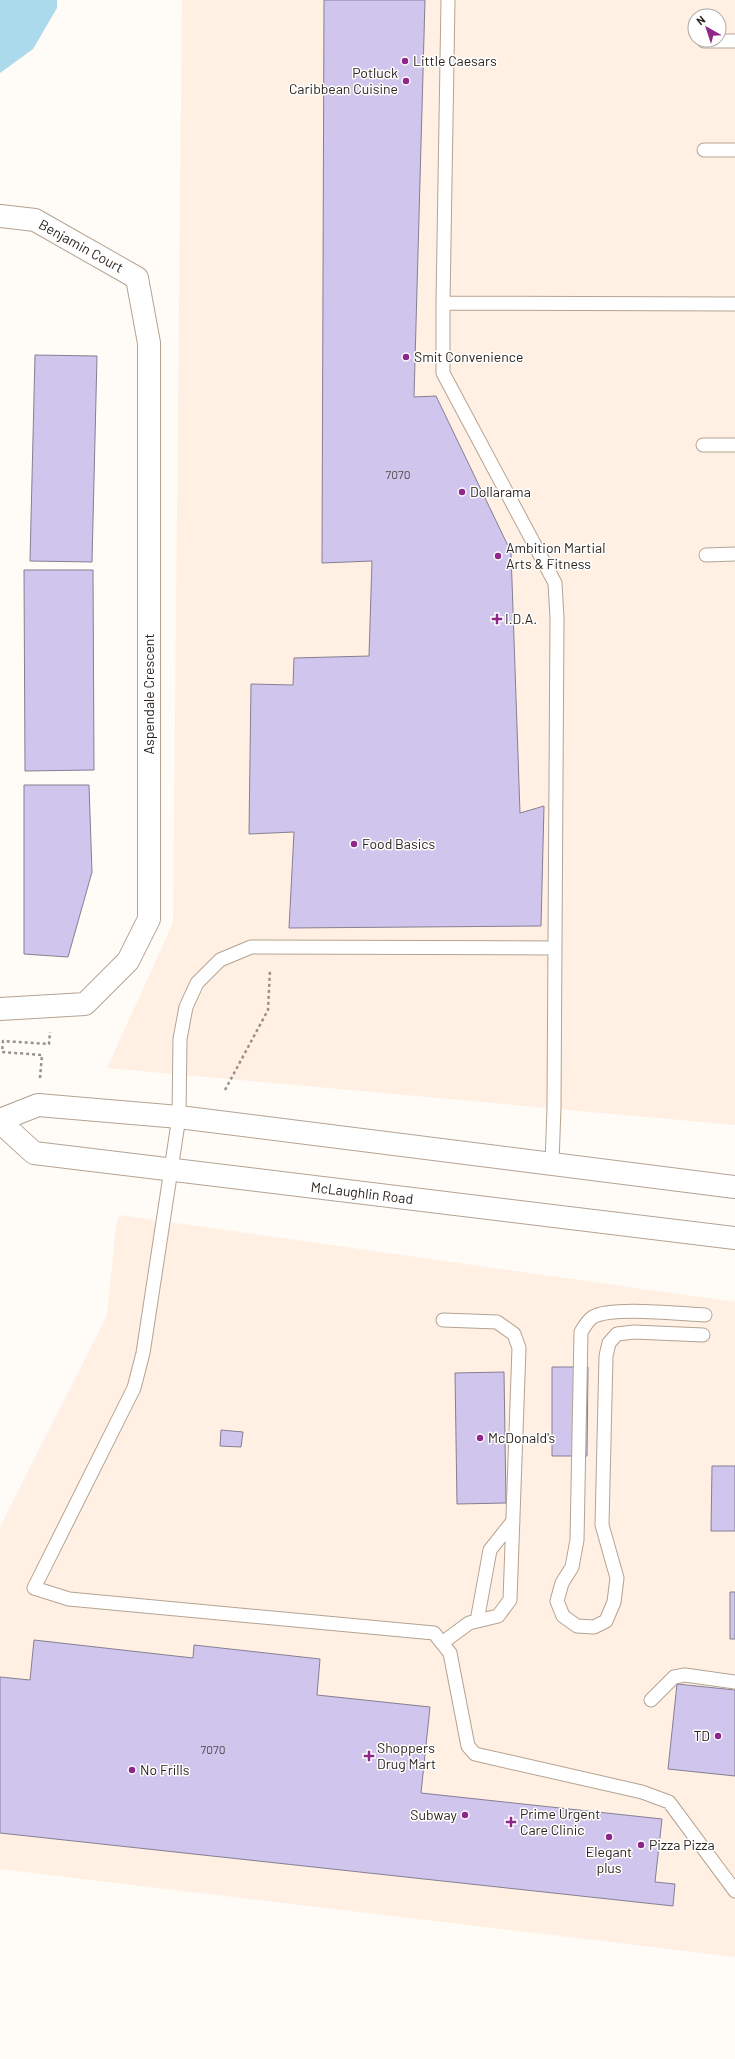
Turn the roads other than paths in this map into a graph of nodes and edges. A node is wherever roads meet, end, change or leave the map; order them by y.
1 (448, 0) edge
2 (704, 150) dead end
3 (735, 150) edge
4 (0, 216) edge
5 (137, 278) joint
6 (442, 304) junction
7 (735, 304) edge
8 (704, 445) dead end
9 (735, 445) edge
10 (706, 554) dead end
11 (735, 554) edge
12 (555, 948) junction
13 (0, 1009) edge
14 (179, 1117) junction
15 (0, 1121) edge
16 (552, 1163) junction
17 (171, 1170) junction
18 (735, 1186) edge
19 (735, 1238) edge
20 (705, 1315) dead end
21 (444, 1320) dead end
22 (703, 1335) dead end
23 (513, 1521) junction
24 (477, 1621) junction
25 (442, 1643) junction
26 (735, 1682) edge
27 (651, 1700) dead end
28 (735, 1891) edge

1 - 6 lane
2 - 3 lane
4 - 5 street, Benjamin Court
5 - 13 street, Aspendale Crescent
6 - 7 lane
6 - 12 lane
8 - 9 lane
10 - 11 lane
12 - 14 lane
12 - 16 lane
14 - 15 street, McLaughlin Road
14 - 16 street, McLaughlin Road
14 - 17 lane
15 - 17 street, McLaughlin Road
16 - 18 street, McLaughlin Road
17 - 19 street, McLaughlin Road
17 - 25 lane
20 - 22 lane
21 - 23 lane
23 - 24 lane
23 - 24 lane
24 - 25 lane
25 - 28 lane
26 - 27 lane

